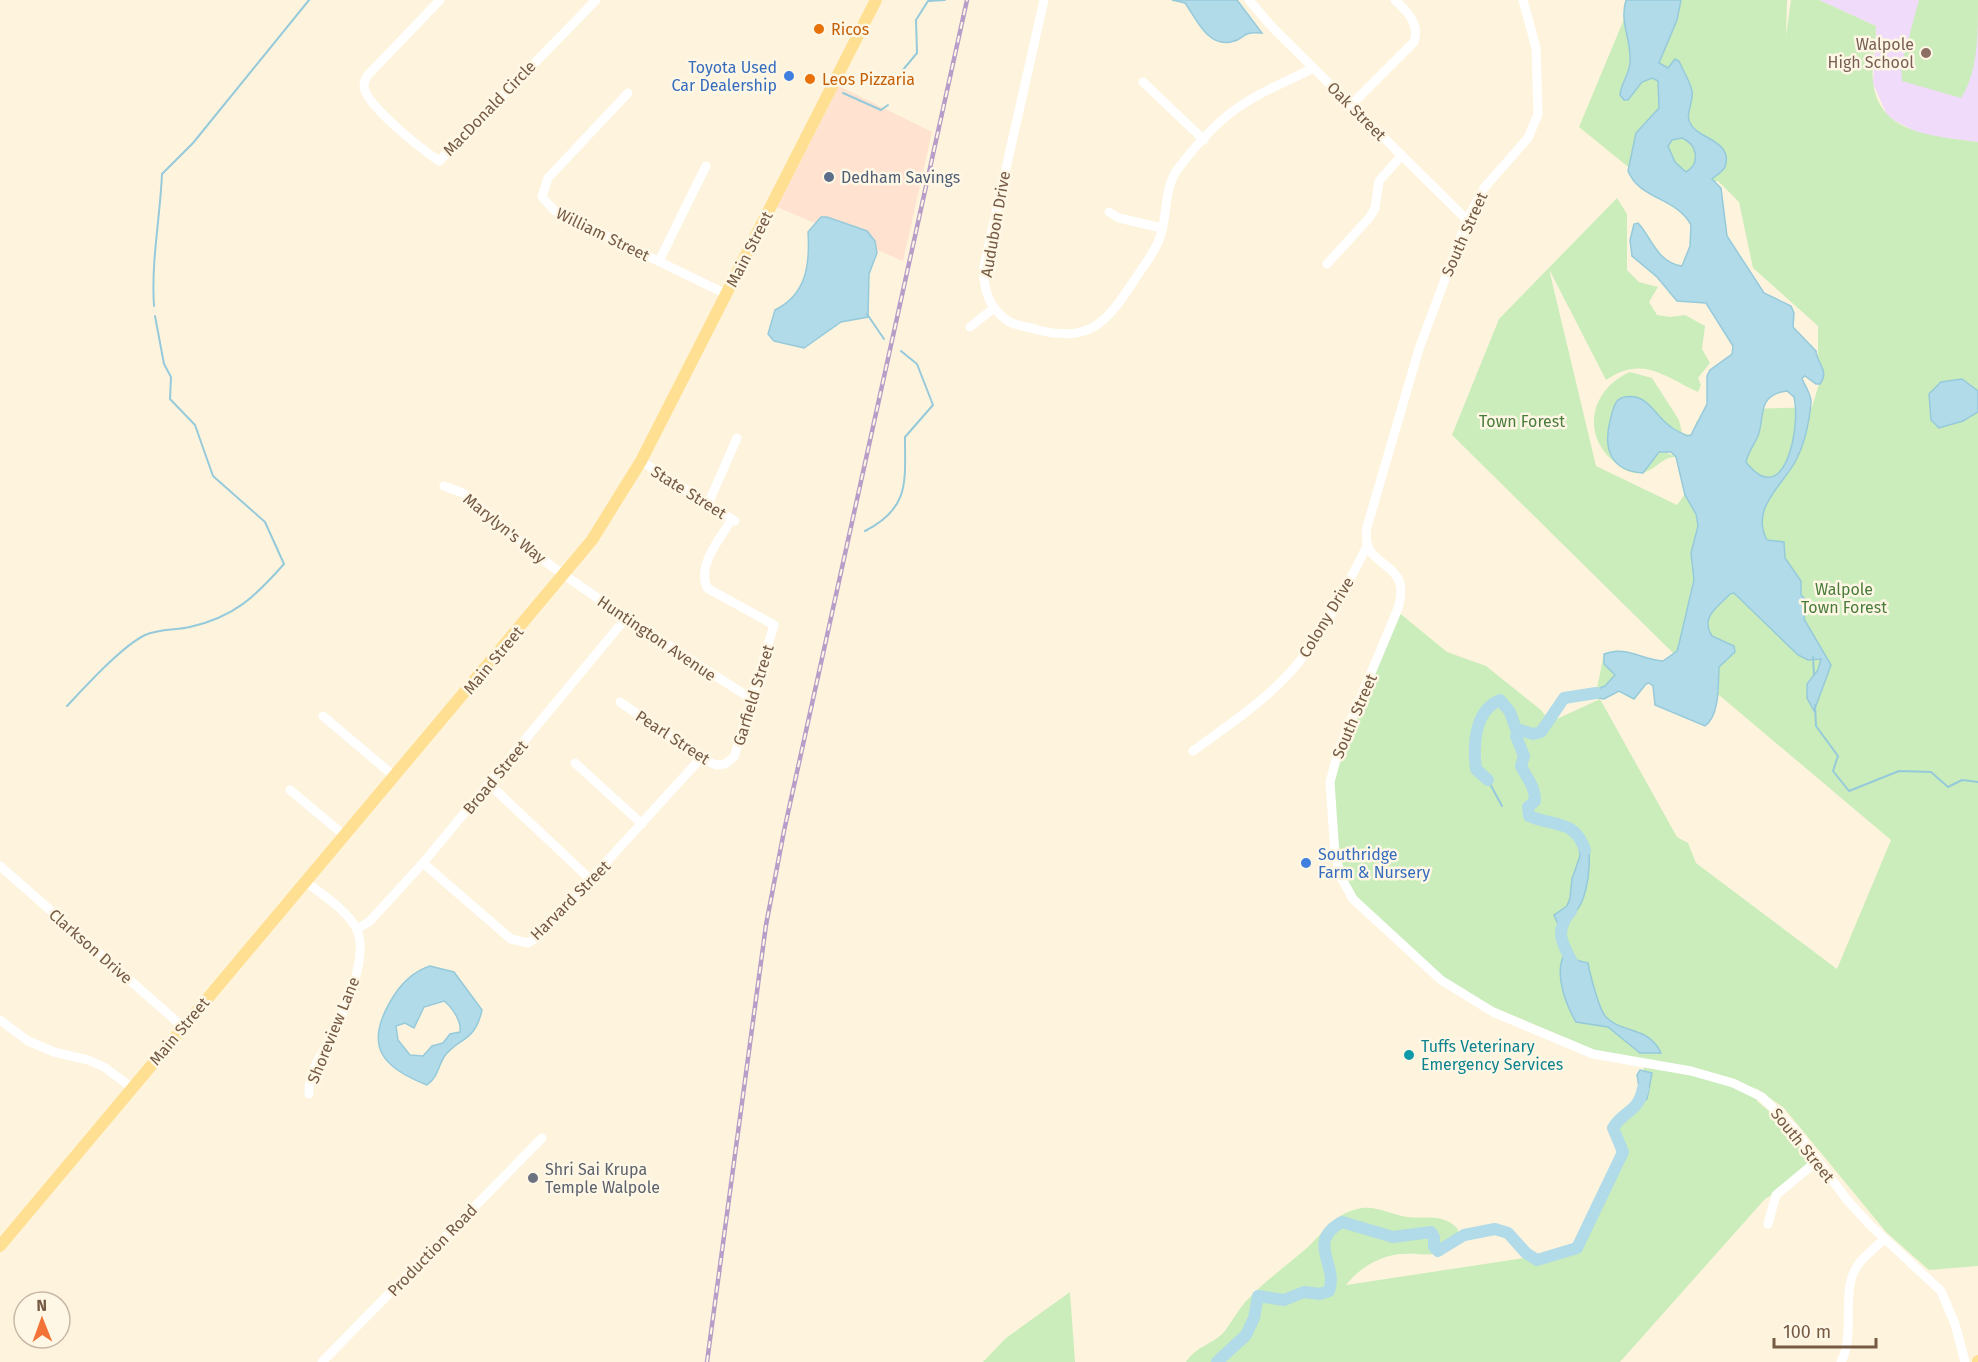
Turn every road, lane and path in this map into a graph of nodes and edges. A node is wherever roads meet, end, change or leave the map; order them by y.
1 (440, 0) edge
2 (596, 0) edge
3 (876, 0) edge
4 (1044, 0) edge
5 (1249, 0) edge
6 (1395, 0) edge
7 (1523, 0) edge
8 (1313, 68) junction
9 (1143, 82) dead end
10 (628, 93) dead end
11 (1351, 105) junction
12 (1204, 140) junction
13 (1402, 155) junction
14 (706, 166) dead end
15 (1109, 212) dead end
16 (1467, 220) junction
17 (1162, 228) junction
18 (659, 261) junction
19 (1327, 264) dead end
20 (726, 294) junction
21 (994, 308) junction
22 (970, 327) dead end
23 (737, 438) dead end
24 (641, 461) junction
25 (444, 486) dead end
26 (708, 504) junction
27 (1367, 546) junction
28 (564, 575) junction
29 (626, 618) junction
30 (774, 625) joint
31 (750, 698) junction
32 (620, 702) dead end
33 (323, 716) dead end
34 (1193, 751) dead end
35 (701, 758) junction
36 (575, 764) dead end
37 (728, 764) joint
38 (394, 776) junction
39 (489, 784) junction
40 (290, 790) dead end
41 (642, 824) junction
42 (344, 835) junction
43 (423, 863) junction
44 (0, 866) edge
45 (591, 880) junction
46 (305, 881) junction
47 (357, 929) junction
48 (0, 1020) edge
49 (183, 1027) junction
50 (132, 1087) junction
51 (309, 1094) dead end
52 (542, 1138) dead end
53 (1817, 1161) junction
54 (1768, 1224) dead end
55 (1884, 1239) junction
56 (0, 1246) edge
57 (322, 1362) edge
58 (1841, 1362) edge
59 (1965, 1362) edge

1 - 2 street, MacDonald Circle
3 - 20 main road, Main Street
4 - 21 street, Audubon Drive
5 - 8 street, Oak Street
6 - 11 street
7 - 16 street, South Street
8 - 11 street, Oak Street
8 - 12 street
9 - 12 street
10 - 18 street, William Street
11 - 13 street, Oak Street
12 - 17 street
13 - 16 street, Oak Street
13 - 19 street
14 - 18 street
15 - 17 street
16 - 27 street, South Street
17 - 21 street
18 - 20 street, William Street
20 - 24 main road, Main Street
21 - 22 street
23 - 26 street
24 - 26 street, State Street
24 - 28 main road, Main Street
25 - 28 street, Marylyn's Way
26 - 30 street, State Street
27 - 34 street, Colony Drive
27 - 53 street, South Street
28 - 29 street, Huntington Avenue
28 - 38 main road, Main Street
29 - 31 street, Huntington Avenue
29 - 39 street, Broad Street
30 - 31 street, Garfield Street
31 - 37 street, Garfield Street
32 - 35 street, Pearl Street
33 - 38 street
35 - 37 street, Pearl Street
35 - 41 street, Harvard Street
36 - 41 street
38 - 42 main road, Main Street
39 - 43 street, Broad Street
39 - 45 street
40 - 42 street
41 - 45 street, Harvard Street
42 - 46 main road, Main Street
43 - 45 street, Harvard Street
43 - 47 street, Broad Street
44 - 49 street, Clarkson Drive
46 - 47 street
46 - 49 main road, Main Street
47 - 51 street, Shoreview Lane
48 - 50 street
49 - 50 main road, Main Street
50 - 56 main road, Main Street
52 - 57 street, Production Road
53 - 54 street
53 - 55 street, South Street
55 - 58 street
55 - 59 street, South Street

